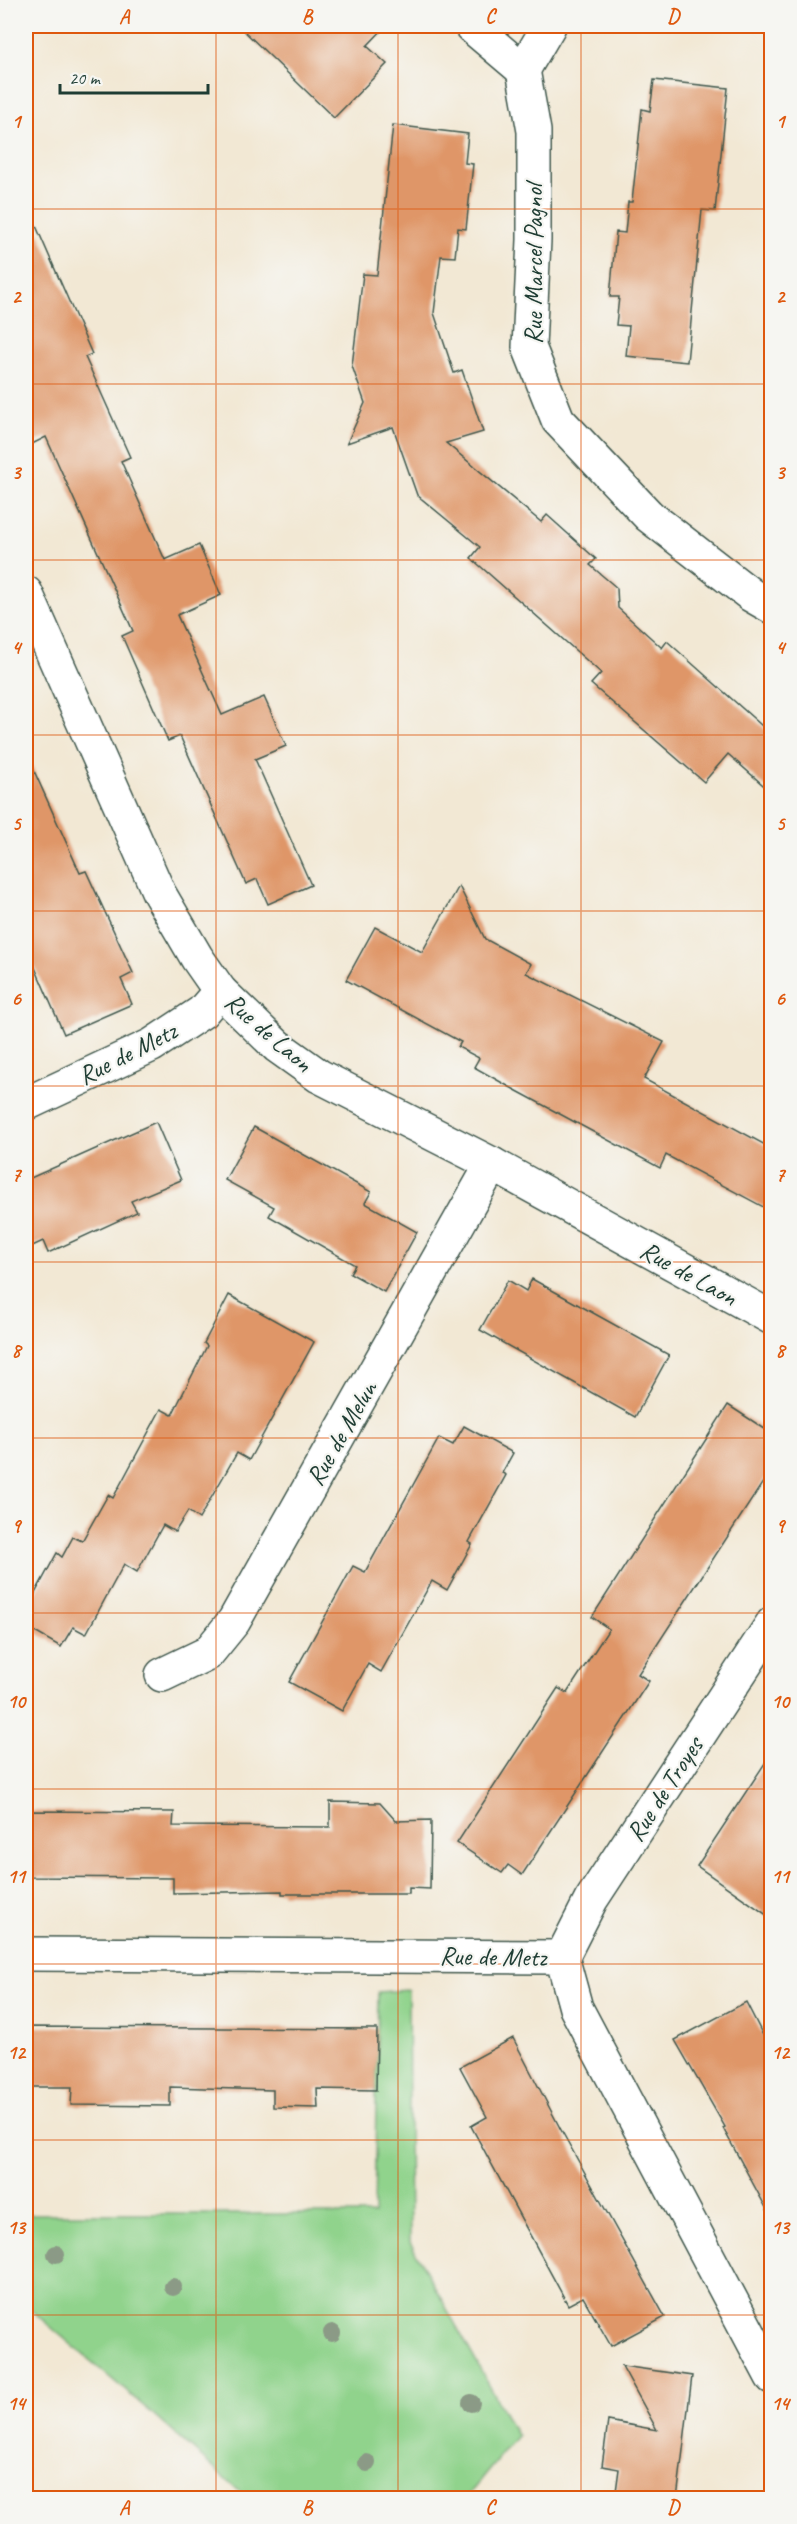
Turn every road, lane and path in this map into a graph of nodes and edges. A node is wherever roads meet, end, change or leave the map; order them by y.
1 (471, 26) edge
2 (549, 26) edge
3 (524, 70) junction
4 (26, 593) edge
5 (771, 607) edge
6 (220, 991) junction
7 (26, 1104) edge
8 (492, 1164) junction
9 (771, 1318) edge
10 (771, 1624) edge
11 (162, 1675) dead end
12 (26, 1954) edge
13 (562, 1957) junction
14 (771, 2377) edge

1 - 3 street
2 - 3 street
3 - 5 street, Rue Marcel Pagnol
4 - 6 street, Rue de Laon
6 - 7 street, Rue de Metz
6 - 8 street, Rue de Laon
8 - 9 street, Rue de Laon
8 - 11 street, Rue de Melun
10 - 13 street, Rue de Troyes
12 - 13 street, Rue de Metz
13 - 14 street, Rue de Metz

